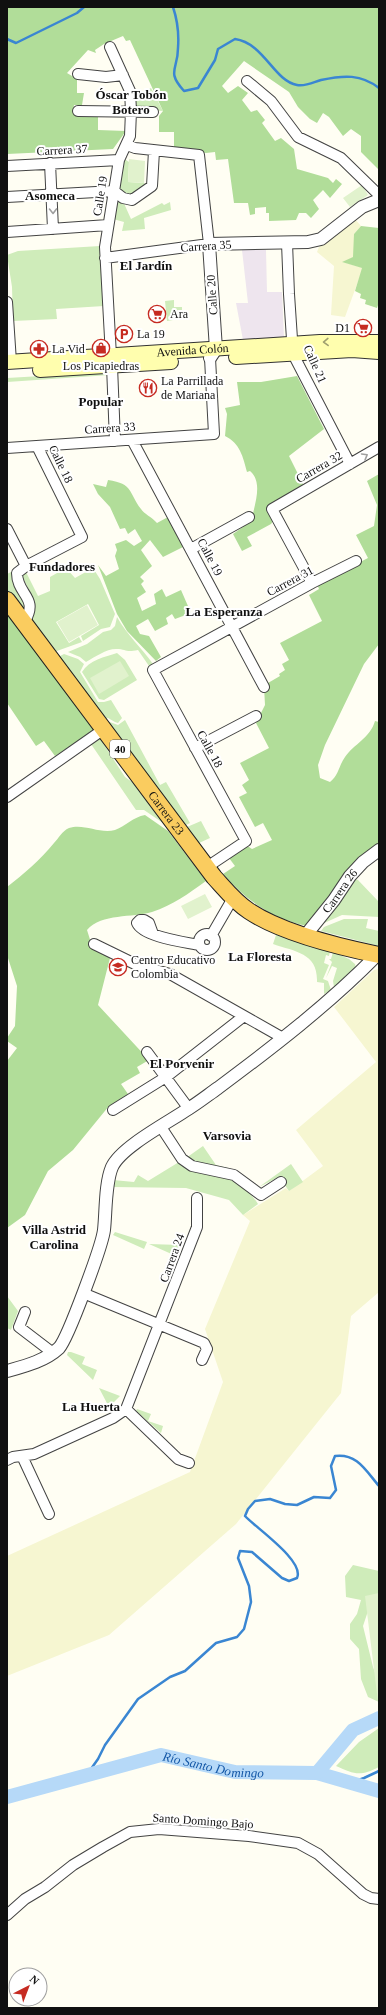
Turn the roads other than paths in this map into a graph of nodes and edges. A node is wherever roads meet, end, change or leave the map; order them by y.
1 (110, 47) dead end
2 (78, 74) dead end
3 (123, 75) junction
4 (247, 82) dead end
5 (78, 111) dead end
6 (131, 111) junction
7 (153, 112) dead end
8 (127, 145) junction
9 (154, 151) junction
10 (119, 160) junction
11 (50, 163) junction
12 (7, 166) edge
13 (114, 191) junction
14 (52, 194) junction
15 (379, 195) edge
16 (7, 196) edge
17 (379, 200) edge
18 (108, 225) junction
19 (53, 229) junction
20 (7, 232) edge
21 (287, 243) junction
22 (209, 244) junction
23 (105, 258) junction
24 (7, 302) edge
25 (379, 342) edge
26 (293, 349) junction
27 (379, 352) edge
28 (213, 354) junction
29 (112, 361) junction
30 (8, 365) edge
31 (214, 434) joint
32 (132, 440) junction
33 (115, 441) junction
34 (37, 446) junction
35 (379, 447) edge
36 (7, 448) edge
37 (350, 464) junction
38 (249, 517) dead end
39 (7, 530) edge
40 (191, 549) junction
41 (356, 561) dead end
42 (26, 566) junction
43 (312, 583) junction
44 (7, 600) edge
45 (25, 621) junction
46 (232, 627) junction
47 (153, 670) joint
48 (264, 687) dead end
49 (256, 716) dead end
50 (104, 729) junction
51 (195, 748) junction
52 (7, 797) edge
53 (379, 850) edge
54 (207, 867) junction
55 (233, 898) junction
56 (152, 934) dead end
57 (305, 936) junction
58 (94, 944) dead end
59 (378, 955) edge
60 (244, 1016) junction
61 (283, 1038) junction
62 (147, 1052) dead end
63 (166, 1077) junction
64 (189, 1109) junction
65 (113, 1110) dead end
66 (161, 1127) junction
67 (281, 1182) dead end
68 (197, 1198) dead end
69 (83, 1293) junction
70 (25, 1312) dead end
71 (160, 1324) junction
72 (53, 1353) junction
73 (202, 1360) dead end
74 (7, 1371) edge
75 (126, 1409) junction
76 (12, 1457) edge
77 (189, 1463) dead end
78 (49, 1514) dead end
79 (379, 1899) edge
80 (7, 1915) edge

1 - 3 street, Calle 19
2 - 3 street
3 - 6 street, Calle 19
4 - 15 street
5 - 6 street
6 - 7 street
6 - 8 street, Calle 19
8 - 9 street
8 - 10 street, Calle 19
9 - 13 street
9 - 22 street, Calle 20
10 - 11 street, Carrera 37
10 - 13 street, Calle 19
11 - 12 street, Carrera 37
11 - 14 street
13 - 14 street
13 - 18 street, Calle 19
14 - 16 street
14 -> 19 street
17 - 21 street, Carrera 35
18 - 19 street
18 - 23 street, Calle 19
19 - 20 street
21 - 22 street, Carrera 35
21 - 26 street, Calle 21
22 - 23 street, Carrera 35
22 - 28 street, Calle 20
23 - 29 street, Calle 19
24 - 30 street
25 -> 26 main road, Avenida Colón
26 - 27 main road, Avenida Colón
26 - 28 main road, Avenida Colón
26 - 37 street, Calle 21
28 - 29 main road, Avenida Colón
28 - 31 street, Calle 20
29 - 30 main road, Avenida Colón
29 - 33 street, Calle 19
31 - 32 street, Carrera 33
32 - 33 street, Carrera 33
32 - 40 street, Calle 19
33 - 34 street, Carrera 33
34 - 36 street, Carrera 33
34 - 42 street, Calle 18
37 -> 35 street, Carrera 32
37 - 43 street, Carrera 32
38 - 40 street
39 - 42 street
40 - 46 street, Calle 19
41 - 43 street, Carrera 31
42 - 45 street
43 - 46 street, Carrera 31
44 - 45 highway, Carrera 23 / 40
45 - 50 highway, Carrera 23 / 40
46 - 47 street, Carrera 31
46 - 48 street, Calle 19
47 - 51 street, Calle 18
49 - 51 street
50 - 52 street
50 - 54 highway, Carrera 23 / 40
51 - 54 street, Calle 18
53 - 57 street, Carrera 26
54 - 55 highway, Carrera 23 / 40
55 - 56 street
55 - 57 highway, Carrera 23 / 40
57 - 59 highway, Carrera 23 / 40
58 - 60 street
59 - 61 street
60 - 61 street
60 - 63 street
61 - 64 street
62 - 63 street
63 - 64 street
63 - 65 street
64 - 66 street
66 - 67 street
66 - 69 street
68 - 71 street, Carrera 24
69 - 71 street
69 - 72 street
70 - 72 street
71 - 73 street
71 - 75 street, Carrera 24
72 - 74 street
75 - 76 street
75 - 77 street
76 - 78 street
79 - 80 street, Santo Domingo Bajo

